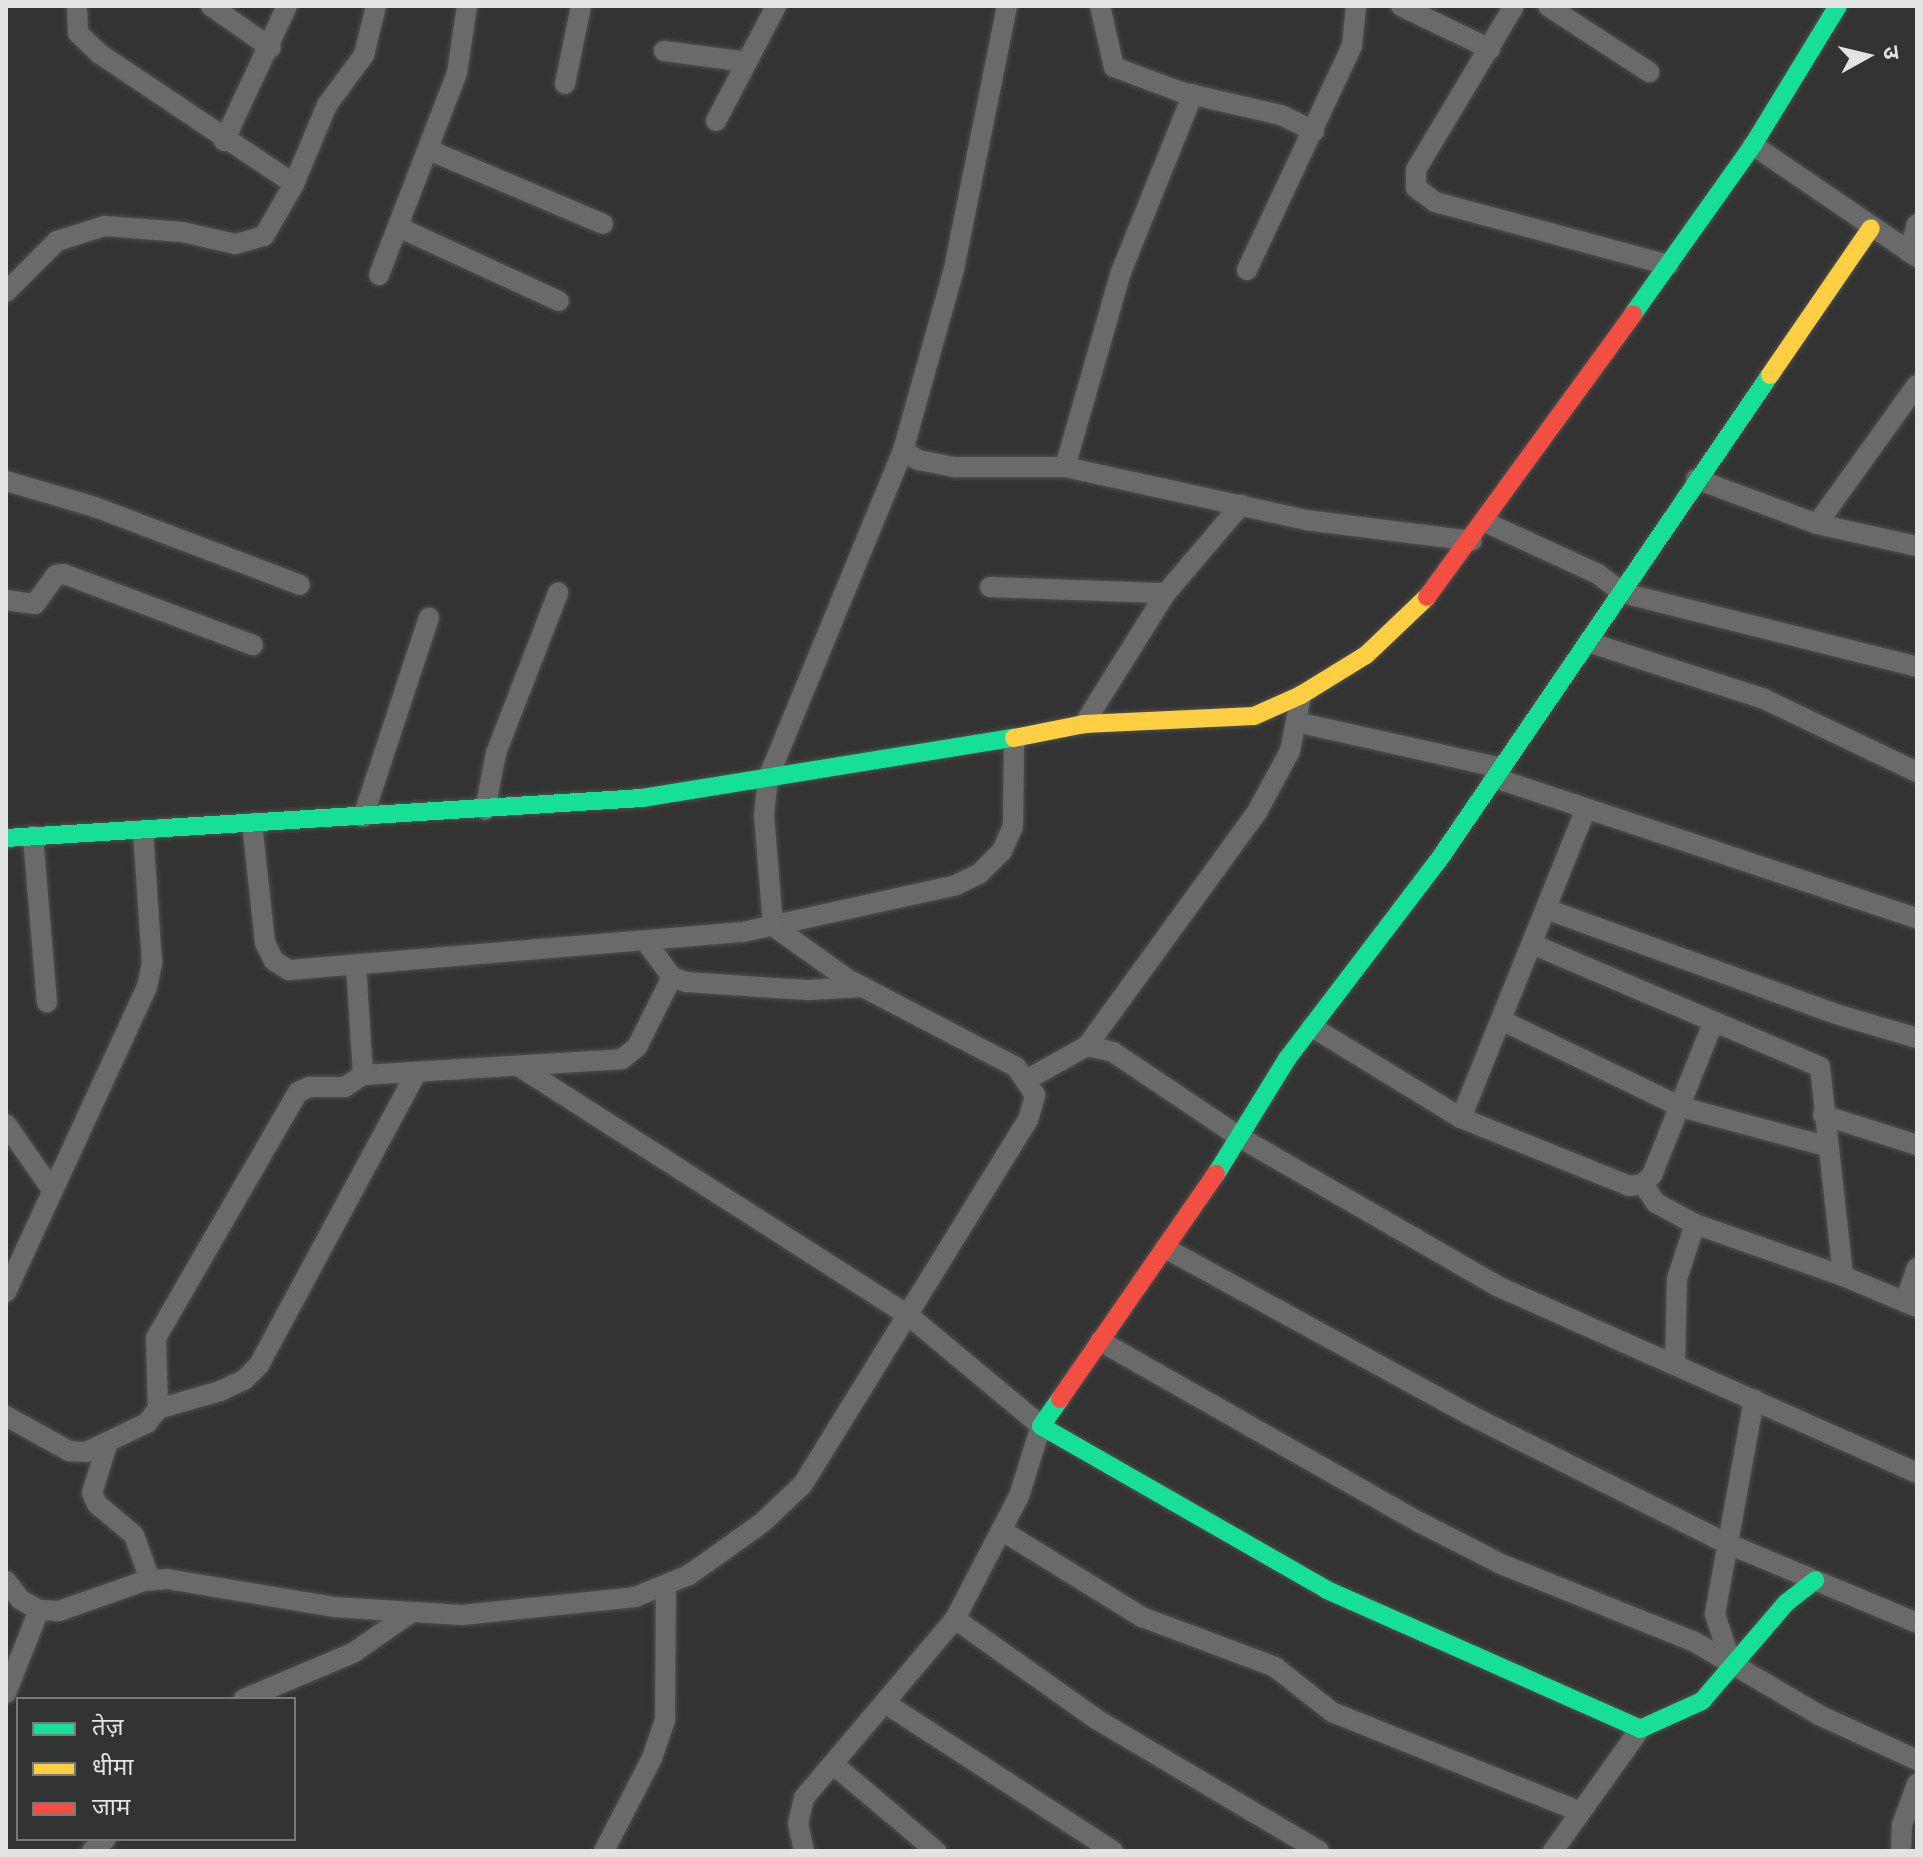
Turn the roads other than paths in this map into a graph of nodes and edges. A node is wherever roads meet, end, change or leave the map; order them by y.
1 (77, 6) edge
2 (211, 6) edge
3 (287, 6) edge
4 (376, 6) edge
5 (467, 6) edge
6 (581, 6) edge
7 (776, 6) edge
8 (1007, 6) edge
9 (1100, 6) edge
10 (1356, 6) edge
11 (1401, 6) edge
12 (1514, 6) edge
13 (1548, 6) edge
14 (1838, 6) edge
15 (271, 48) junction
16 (1490, 49) junction
17 (664, 51) dead end
18 (747, 62) junction
19 (1649, 72) dead end
20 (565, 84) dead end
21 (1193, 94) junction
22 (716, 121) dead end
23 (1314, 131) junction
24 (224, 141) junction
25 (1753, 145) junction
26 (429, 150) junction
27 (294, 184) junction
28 (603, 224) dead end
29 (1917, 224) edge
30 (398, 227) junction
31 (1871, 228) junction
32 (1913, 255) edge
33 (1669, 265) junction
34 (1247, 270) dead end
35 (379, 275) dead end
36 (6, 292) edge
37 (559, 301) dead end
38 (1917, 385) edge
39 (903, 450) junction
40 (1065, 467) junction
41 (1696, 479) junction
42 (6, 481) edge
43 (1241, 505) junction
44 (1485, 522) junction
45 (1817, 524) junction
46 (1472, 541) junction
47 (1917, 546) edge
48 (300, 585) dead end
49 (990, 587) dead end
50 (558, 593) dead end
51 (1166, 593) junction
52 (1623, 593) junction
53 (6, 600) edge
54 (429, 618) dead end
55 (1588, 642) junction
56 (253, 645) dead end
57 (1917, 667) edge
58 (1301, 695) junction
59 (1296, 722) junction
60 (1084, 724) junction
61 (1014, 738) junction
62 (1917, 772) edge
63 (1498, 773) junction
64 (768, 778) junction
65 (1586, 809) junction
66 (485, 810) junction
67 (363, 817) junction
68 (252, 823) junction
69 (143, 830) junction
70 (33, 836) junction
71 (6, 838) edge
72 (1546, 909) junction
73 (1917, 918) edge
74 (773, 926) junction
75 (646, 942) junction
76 (1532, 944) junction
77 (356, 964) junction
78 (672, 977) junction
79 (863, 987) junction
80 (47, 1002) dead end
81 (1501, 1020) junction
82 (1713, 1023) junction
83 (1312, 1027) junction
84 (1917, 1038) edge
85 (1087, 1046) junction
86 (520, 1067) junction
87 (417, 1072) junction
88 (363, 1075) junction
89 (1028, 1079) junction
90 (1681, 1107) junction
91 (1823, 1115) junction
92 (1461, 1118) junction
93 (6, 1124) edge
94 (1241, 1138) junction
95 (1917, 1145) edge
96 (1829, 1147) junction
97 (1643, 1184) junction
98 (52, 1190) junction
99 (1695, 1224) junction
100 (1165, 1248) junction
101 (1917, 1268) edge
102 (1843, 1276) junction
103 (6, 1292) edge
104 (1911, 1305) edge
105 (908, 1315) junction
106 (1100, 1341) junction
107 (1675, 1365) junction
108 (1754, 1400) junction
109 (158, 1409) junction
110 (6, 1416) edge
111 (1041, 1426) junction
112 (108, 1442) junction
113 (1917, 1473) edge
114 (1001, 1530) junction
115 (1726, 1543) junction
116 (150, 1580) junction
117 (1815, 1580) junction
118 (6, 1581) edge
119 (666, 1588) junction
120 (22, 1604) edge
121 (412, 1612) junction
122 (955, 1619) junction
123 (1917, 1623) edge
124 (1731, 1663) junction
125 (6, 1693) edge
126 (249, 1697) edge
127 (885, 1703) junction
128 (1640, 1729) junction
129 (1917, 1760) edge
130 (833, 1764) junction
131 (1917, 1784) edge
132 (1581, 1812) junction
133 (604, 1851) edge
134 (804, 1851) edge
135 (936, 1851) edge
136 (1113, 1851) edge
137 (1319, 1851) edge
138 (1553, 1851) edge
139 (1901, 1851) edge

1 - 24 street
2 - 15 street
3 - 15 street
4 - 27 street
5 - 26 street
6 - 20 street
7 - 18 street
8 - 39 street
9 - 21 street
10 - 23 street
11 - 16 street
12 - 16 street
13 - 19 street
14 - 25 street
15 - 24 street
16 - 33 street
17 - 18 street
18 - 22 street
21 - 23 street
21 - 40 street
23 - 34 street
24 - 27 street
25 - 31 street
25 - 33 street
26 - 28 street
26 - 30 street
27 - 36 street
29 - 32 street
30 - 35 street
30 - 37 street
31 - 32 street
31 - 41 street
33 - 44 street
38 - 45 street
39 - 40 street
39 - 64 street
40 - 43 street
41 - 45 street
41 - 52 street
42 - 48 street
43 - 46 street
43 - 51 street
44 - 46 street
44 - 52 street
45 - 47 street
46 - 58 street
49 - 51 street
50 - 66 street
51 - 60 street
52 - 55 street
52 - 57 street
53 - 56 street
54 - 67 street
55 - 62 street
55 - 63 street
58 - 59 street
58 - 60 street
59 - 63 street
59 - 85 street
60 - 61 street
61 - 64 street
61 - 74 street
63 - 65 street
63 - 83 street
64 - 66 street
64 - 74 street
65 - 72 street
65 - 73 street
66 - 67 street
67 - 68 street
68 - 69 street
68 - 77 street
69 - 70 street
69 - 98 street
70 - 71 street
70 - 80 street
72 - 76 street
72 - 84 street
74 - 75 street
74 - 79 street
75 - 77 street
75 - 78 street
76 - 81 street
76 - 82 street
77 - 88 street
78 - 79 street
78 - 86 street
79 - 89 street
81 - 90 street
81 - 92 street
82 - 90 street
82 - 91 street
83 - 92 street
83 - 94 street
85 - 89 street
85 - 94 street
86 - 87 street
86 - 105 street
87 - 88 street
87 - 109 street
88 - 109 street
89 - 105 street
90 - 96 street
90 - 97 street
91 - 95 street
91 - 96 street
92 - 97 street
93 - 98 street
94 - 100 street
94 - 107 street
96 - 102 street
97 - 99 street
98 - 103 street
99 - 102 street
99 - 107 street
100 - 106 street
100 - 115 street
101 - 104 street
102 - 104 street
105 - 111 street
105 - 119 street
106 - 111 street
106 - 124 street
107 - 108 street
108 - 113 street
108 - 115 street
109 - 112 street
110 - 112 street
111 - 114 street
111 - 128 street
112 - 116 street
114 - 122 street
114 - 132 street
115 - 117 street
115 - 124 street
116 - 120 street
116 - 121 street
117 - 123 street
117 - 124 street
118 - 120 street
119 - 121 street
119 - 133 street
120 - 125 street
121 - 126 street
122 - 127 street
122 - 137 street
124 - 128 street
124 - 129 street
127 - 130 street
127 - 136 street
128 - 132 street
130 - 134 street
130 - 135 street
131 - 139 street
132 - 138 street

